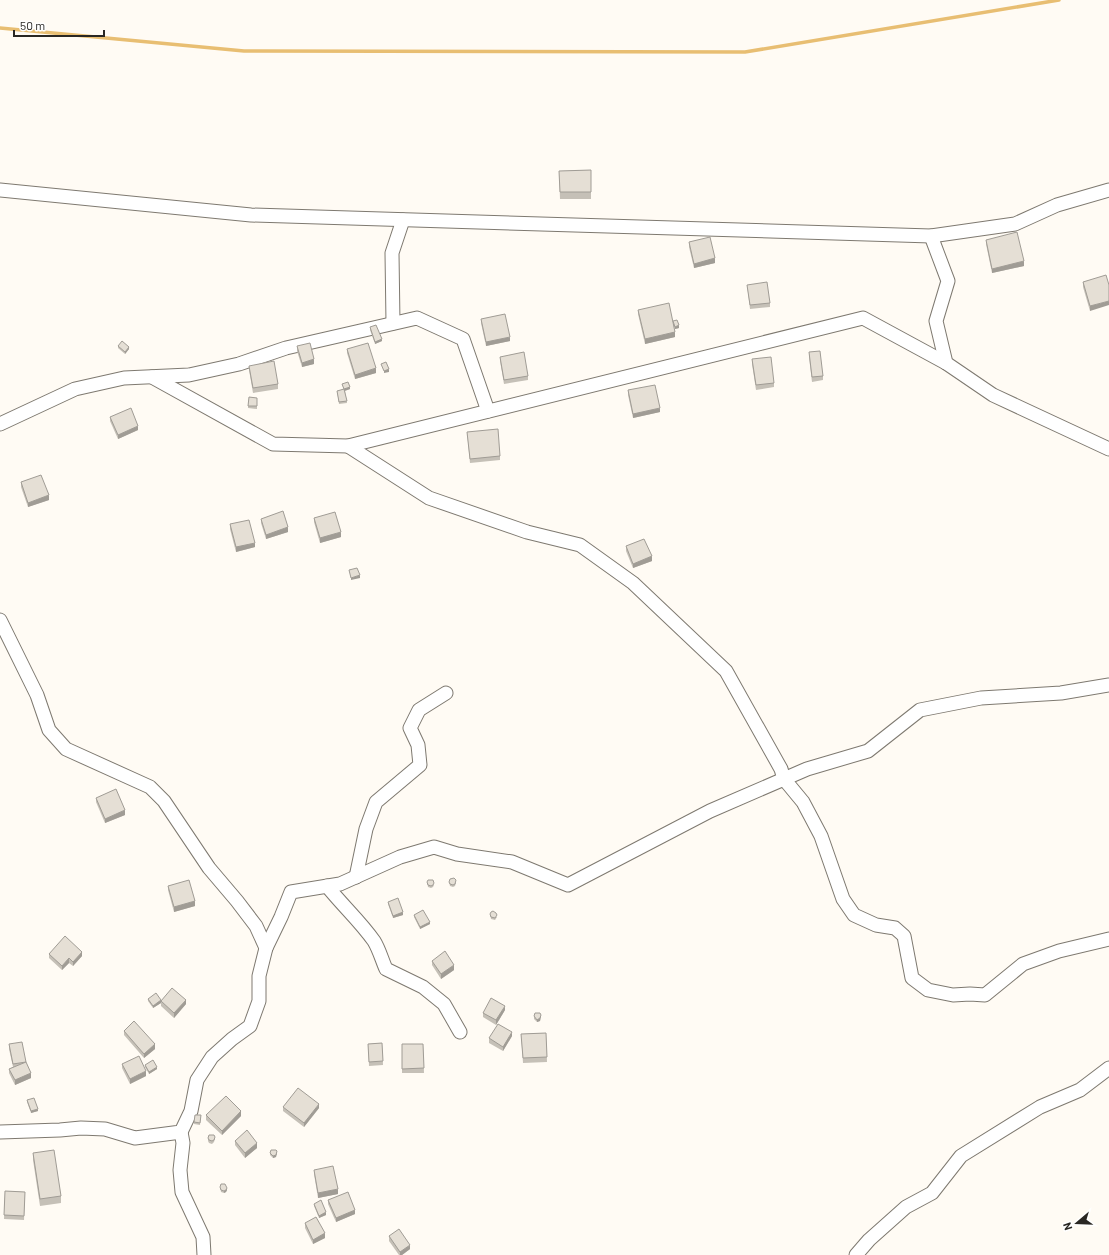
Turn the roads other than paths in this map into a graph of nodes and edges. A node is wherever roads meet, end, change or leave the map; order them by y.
1 (0, 190) edge
2 (1109, 190) edge
3 (403, 220) junction
4 (931, 236) junction
5 (394, 323) junction
6 (946, 363) junction
7 (152, 377) junction
8 (488, 411) junction
9 (0, 424) edge
10 (348, 446) junction
11 (1109, 449) edge
12 (0, 620) edge
13 (1109, 685) edge
14 (446, 693) dead end
15 (784, 779) junction
16 (356, 877) junction
17 (327, 886) junction
18 (1109, 939) edge
19 (266, 948) junction
20 (460, 1032) dead end
21 (1109, 1068) edge
22 (0, 1132) edge
23 (181, 1132) junction
24 (204, 1255) edge
25 (856, 1255) edge

1 - 3 street
2 - 4 street
3 - 4 street
3 - 5 street
4 - 6 street
5 - 7 street
5 - 8 street
6 - 8 street
6 - 11 street
7 - 9 street
7 - 10 street
8 - 10 street
10 - 15 street
12 - 19 street
13 - 15 street
14 - 16 street
15 - 16 street
15 - 18 street
16 - 17 street
17 - 19 street
17 - 20 street
19 - 23 street
21 - 25 street
22 - 23 street
23 - 24 street

